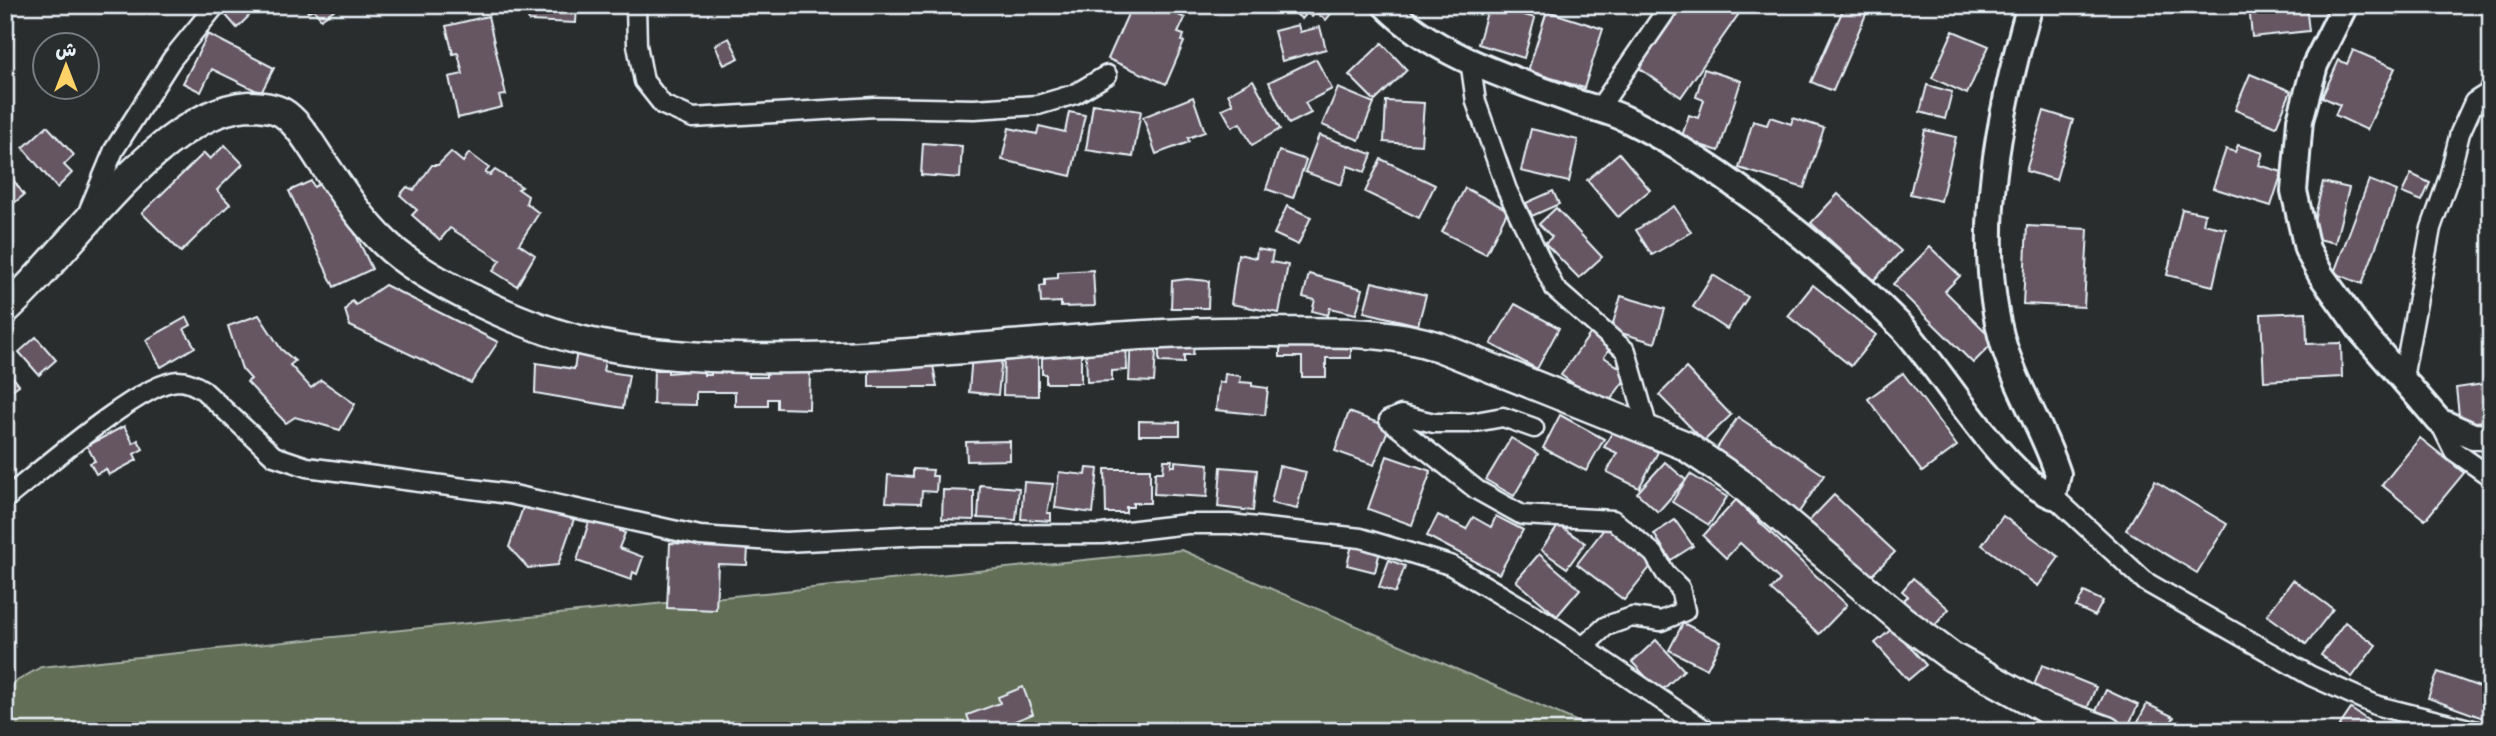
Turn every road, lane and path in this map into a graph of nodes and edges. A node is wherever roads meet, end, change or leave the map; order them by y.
1 (216, 5) edge
2 (636, 5) edge
3 (1385, 5) edge
4 (1670, 5) edge
5 (2030, 5) edge
6 (2345, 5) edge
7 (1470, 60) junction
8 (1107, 75) dead end
9 (2491, 91) edge
10 (1598, 110) junction
11 (80, 229) junction
12 (5, 310) edge
13 (2403, 378) junction
14 (2440, 421) junction
15 (1534, 428) dead end
16 (1648, 429) junction
17 (2491, 437) edge
18 (2491, 477) edge
19 (2053, 496) junction
20 (5, 499) edge
21 (1584, 646) junction
22 (1707, 731) edge
23 (2106, 731) edge
24 (2477, 731) edge

1 - 11 street
2 - 8 street
3 - 7 street
4 - 10 street
5 - 19 street
6 - 13 street
7 - 10 street
7 - 16 street
9 - 13 street
10 - 19 street
11 - 12 main road
11 - 16 main road
13 - 14 street
14 - 17 street
14 - 18 street
15 - 21 street
16 - 23 main road
19 - 24 street
20 - 21 street
21 - 22 street

